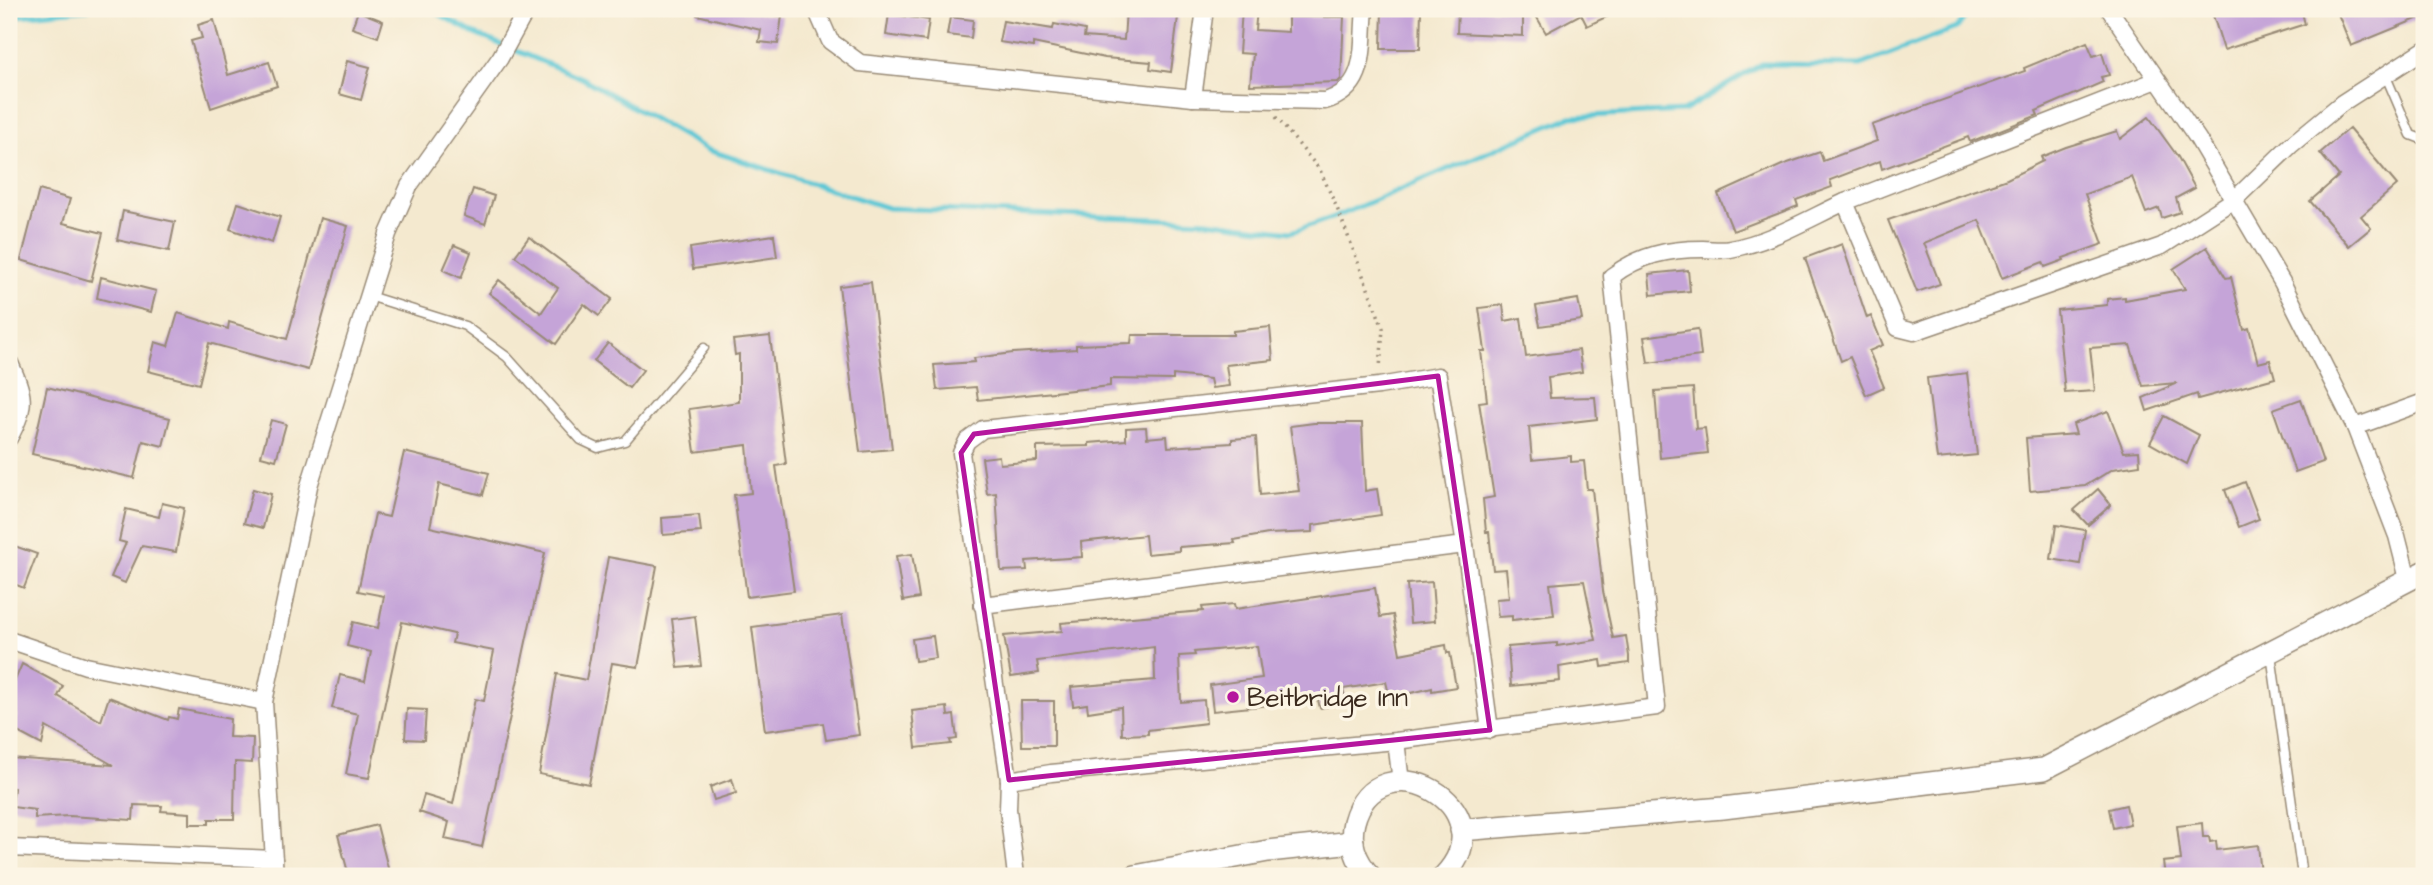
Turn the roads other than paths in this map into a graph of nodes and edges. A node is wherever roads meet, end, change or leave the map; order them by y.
1 (816, 9) edge
2 (1205, 9) edge
3 (1365, 9) edge
4 (2109, 9) edge
5 (526, 11) edge
6 (2424, 50) edge
7 (2385, 74) junction
8 (2157, 80) junction
9 (1193, 98) junction
10 (2424, 140) edge
11 (2235, 200) junction
12 (1845, 202) junction
13 (369, 296) junction
14 (704, 348) dead end
15 (9, 361) edge
16 (2424, 402) edge
17 (2355, 428) junction
18 (9, 438) edge
19 (1465, 545) junction
20 (2416, 575) edge
21 (982, 605) junction
22 (9, 640) edge
23 (2271, 652) junction
24 (264, 702) junction
25 (1490, 730) junction
26 (1396, 741) junction
27 (1009, 780) junction
28 (1401, 782) junction
29 (1461, 830) junction
30 (1353, 842) junction
31 (9, 848) edge
32 (274, 859) junction
33 (275, 876) edge
34 (1016, 876) edge
35 (1135, 876) edge
36 (1370, 876) edge
37 (1444, 876) edge
38 (2302, 876) edge

1 - 9 street
2 - 9 street
3 - 9 street
4 - 8 street
5 - 13 street
6 - 7 street
7 - 10 lane
7 - 11 street
8 - 11 street
8 - 12 street
11 - 12 street
11 - 17 street
12 - 25 street
13 - 14 lane
13 - 24 street
15 - 18 street
16 - 17 street
17 - 20 street
19 - 21 street
19 - 21 street
19 - 25 street
20 - 23 street
21 - 27 street
22 - 24 street
23 - 29 street
23 - 38 lane
24 - 32 street
25 - 26 street
26 - 27 street
26 - 28 street
27 - 34 street
28 - 29 street
28 - 30 street
29 - 37 street
30 - 35 street
30 - 36 street
31 - 32 street
32 - 33 street

